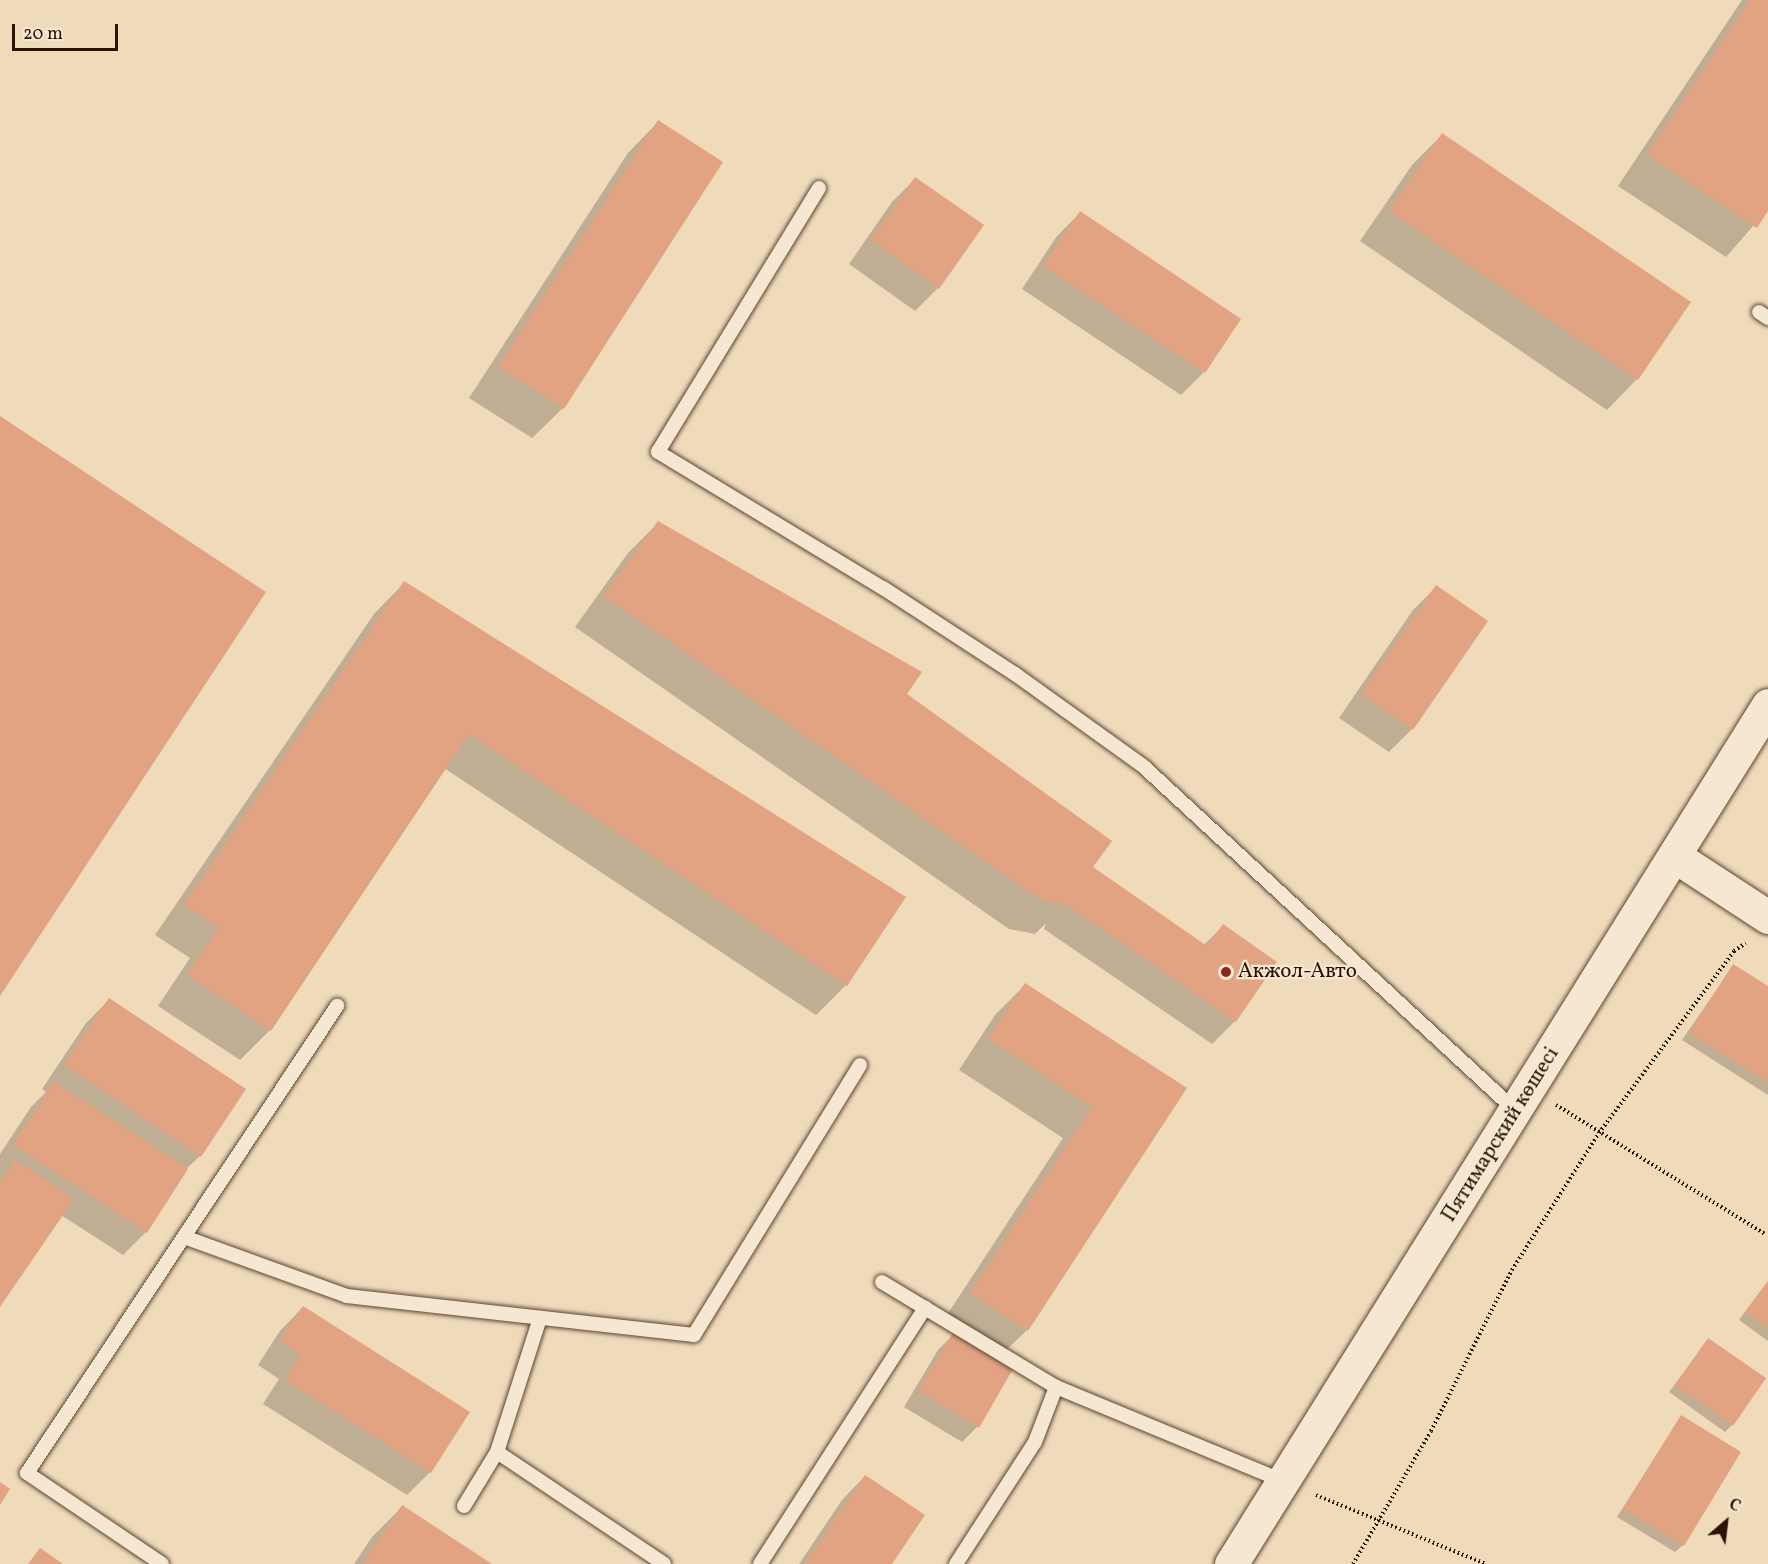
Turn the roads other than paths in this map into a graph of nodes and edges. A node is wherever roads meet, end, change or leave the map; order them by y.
1 (819, 188) dead end
2 (1768, 705) edge
3 (1676, 857) junction
4 (1760, 928) edge
5 (337, 1006) dead end
6 (860, 1065) dead end
7 (1524, 1100) junction
8 (184, 1237) junction
9 (882, 1281) dead end
10 (925, 1308) junction
11 (540, 1318) junction
12 (1056, 1387) junction
13 (497, 1452) junction
14 (1284, 1482) junction
15 (464, 1506) dead end
16 (162, 1564) edge
17 (664, 1564) edge
18 (760, 1564) edge
19 (956, 1564) edge
20 (1231, 1564) edge

1 - 7 lane
2 - 3 main road, Пятимарский көшесі
3 - 4 main road
3 - 7 main road, Пятимарский көшесі
5 - 8 lane
6 - 11 lane
7 - 14 main road, Пятимарский көшесі
8 - 11 lane
8 - 16 lane
9 - 10 lane
10 - 12 lane
10 - 18 lane
11 - 13 lane
12 - 14 lane
12 - 19 lane
13 - 15 lane
13 - 17 lane
14 - 20 main road, Пятимарский көшесі

